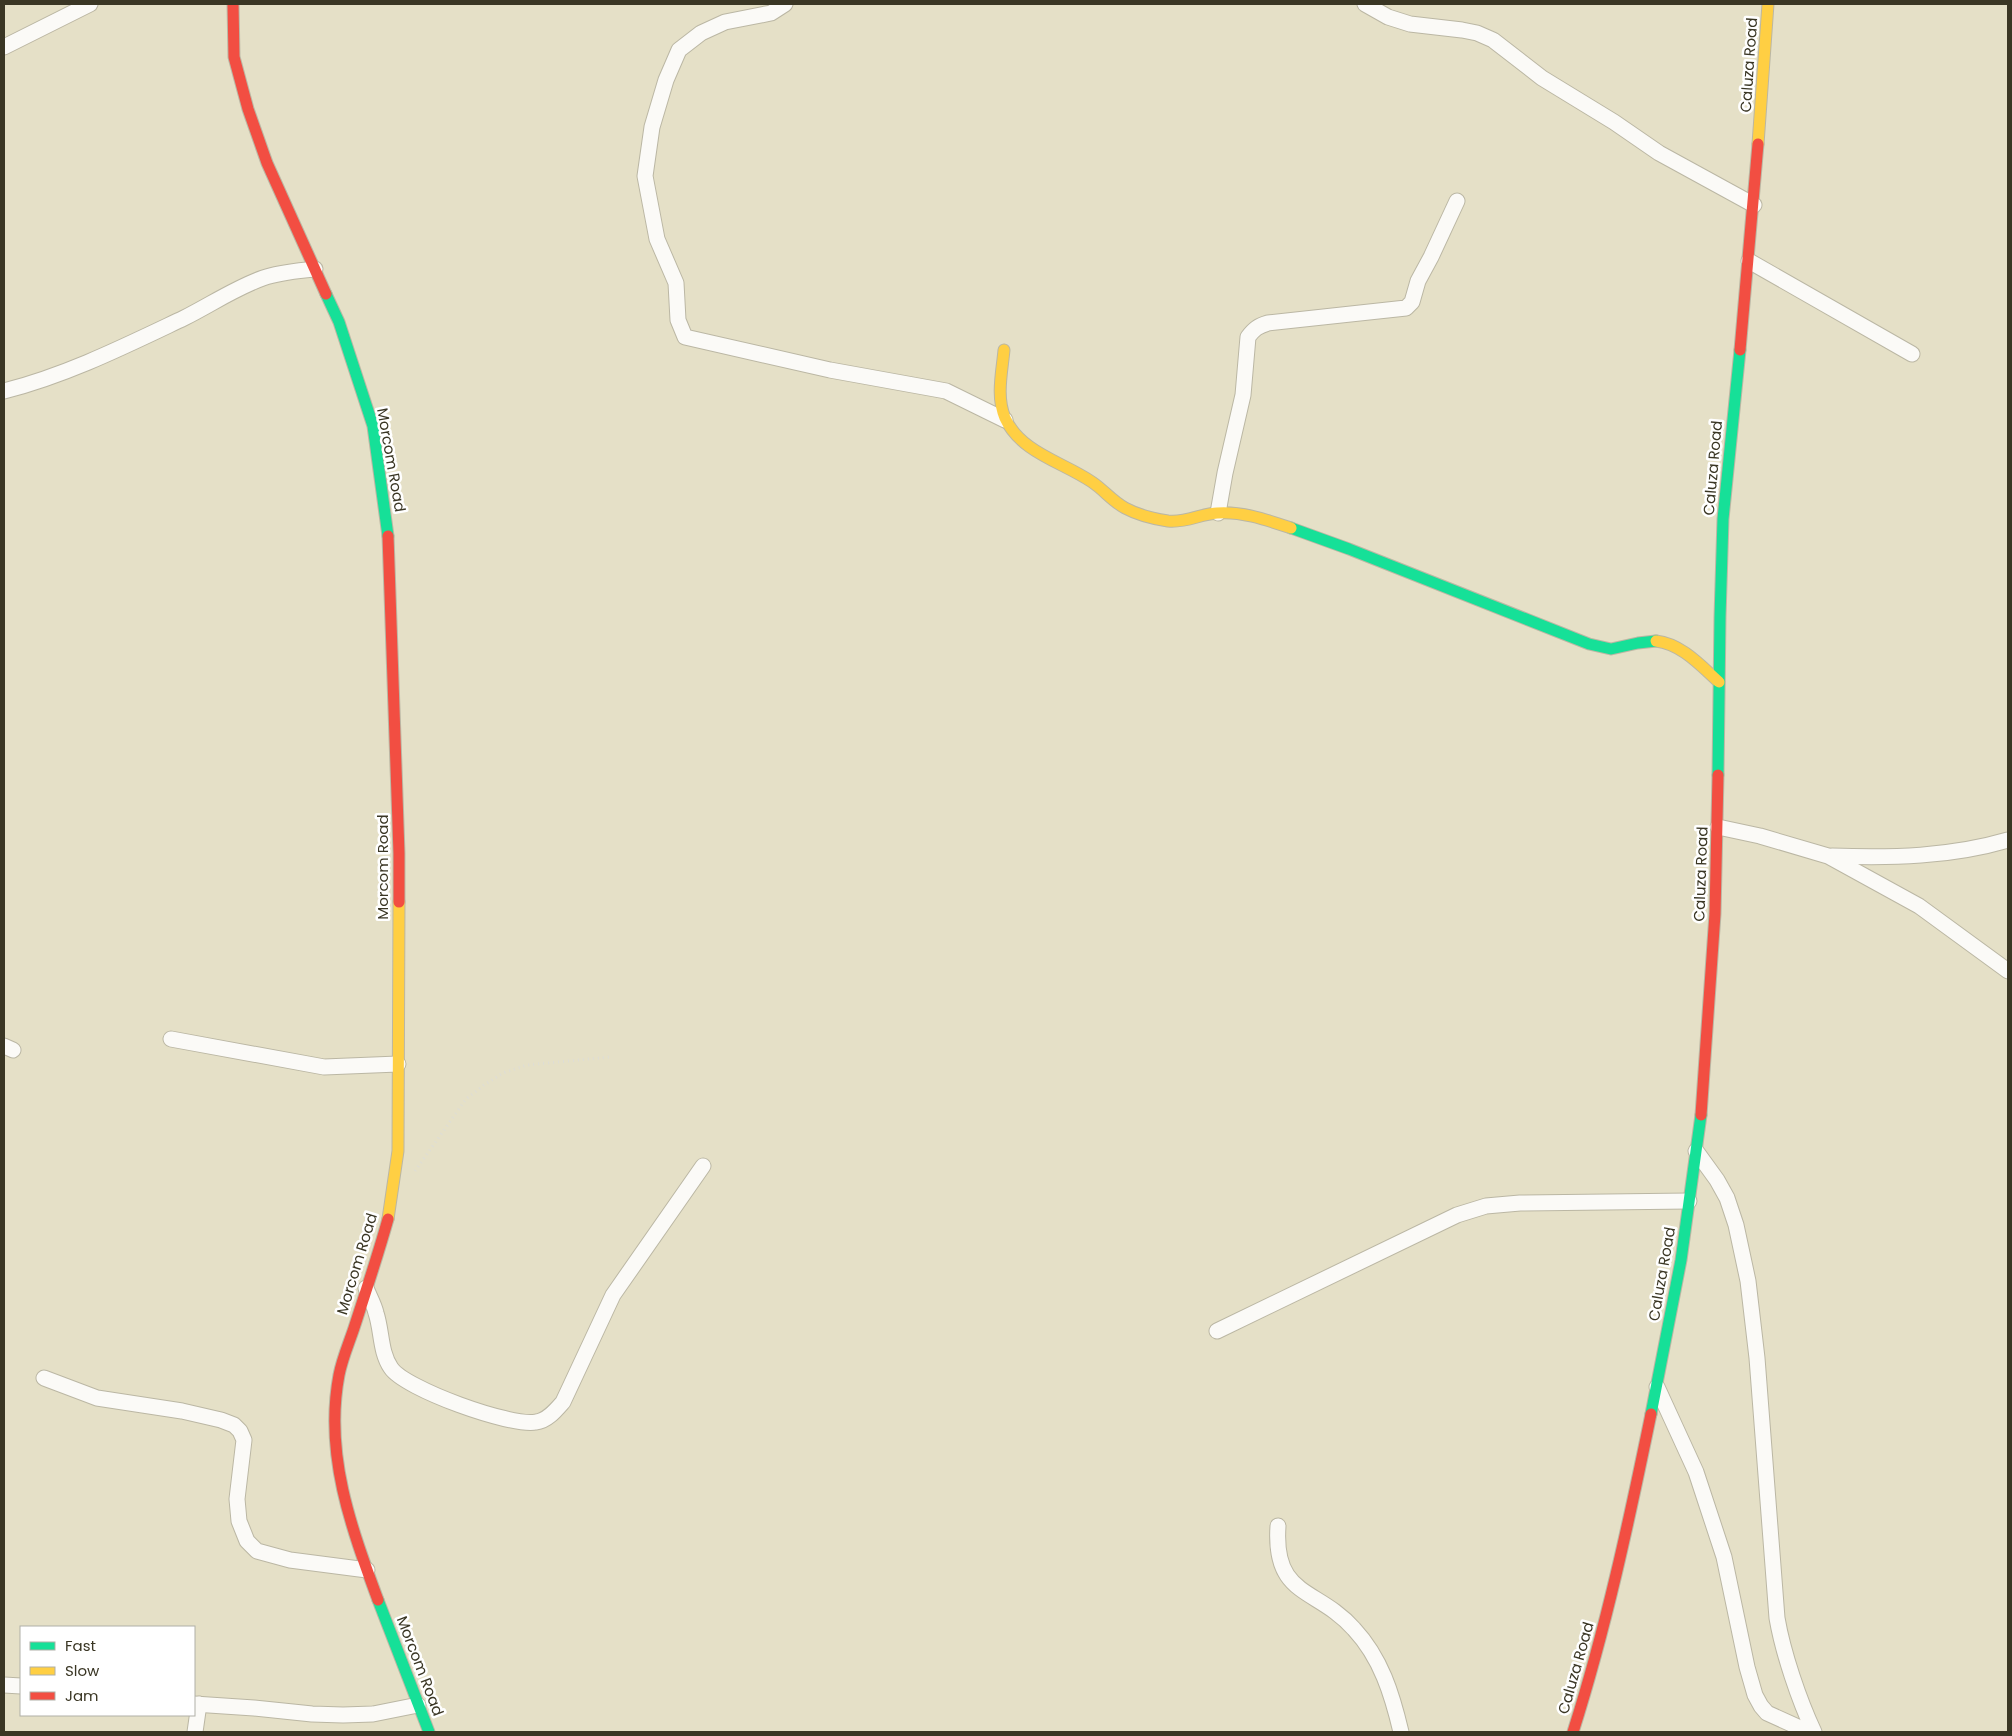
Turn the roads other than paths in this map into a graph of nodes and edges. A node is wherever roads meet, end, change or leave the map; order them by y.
1 (90, 4) edge
2 (785, 4) edge
3 (1365, 4) edge
4 (1768, 4) edge
5 (229, 6) edge
6 (4, 47) edge
7 (1457, 202) dead end
8 (1754, 205) junction
9 (1749, 261) junction
10 (315, 269) junction
11 (1004, 350) dead end
12 (1912, 354) dead end
13 (4, 391) edge
14 (1005, 420) junction
15 (1218, 513) junction
16 (1719, 682) junction
17 (1718, 827) junction
18 (2008, 840) edge
19 (1828, 856) junction
20 (2008, 971) edge
21 (170, 1039) dead end
22 (398, 1064) junction
23 (1696, 1151) junction
24 (703, 1166) dead end
25 (1689, 1201) junction
26 (366, 1288) junction
27 (1217, 1331) dead end
28 (44, 1378) dead end
29 (1657, 1387) junction
30 (1278, 1526) dead end
31 (367, 1570) junction
32 (4, 1685) edge
33 (20, 1686) edge
34 (196, 1704) edge
35 (418, 1705) junction
36 (195, 1732) edge
37 (429, 1732) edge
38 (1401, 1732) edge
39 (1573, 1732) edge
40 (1809, 1732) edge
41 (1814, 1732) edge

1 - 6 street
2 - 14 street
3 - 8 street
4 - 8 street, Caluza Road
5 - 10 street, Morcom Road
7 - 15 street
8 - 9 street, Caluza Road
9 - 12 street
9 - 16 street, Caluza Road
10 - 13 street
10 - 22 street, Morcom Road
11 - 14 street
14 - 15 street
15 - 16 street
16 - 17 street, Caluza Road
17 - 19 street
17 - 23 street, Caluza Road
18 - 19 street
19 - 20 street
21 - 22 street
22 - 26 street, Morcom Road
23 - 25 street, Caluza Road
23 - 41 street
24 - 26 street
25 - 27 street
25 - 29 street, Caluza Road
26 - 31 street, Morcom Road
28 - 31 street
29 - 39 street, Caluza Road
29 - 40 street
30 - 38 street
31 - 35 street, Morcom Road
32 - 33 street
34 - 35 street
34 - 36 street
35 - 37 street, Morcom Road

